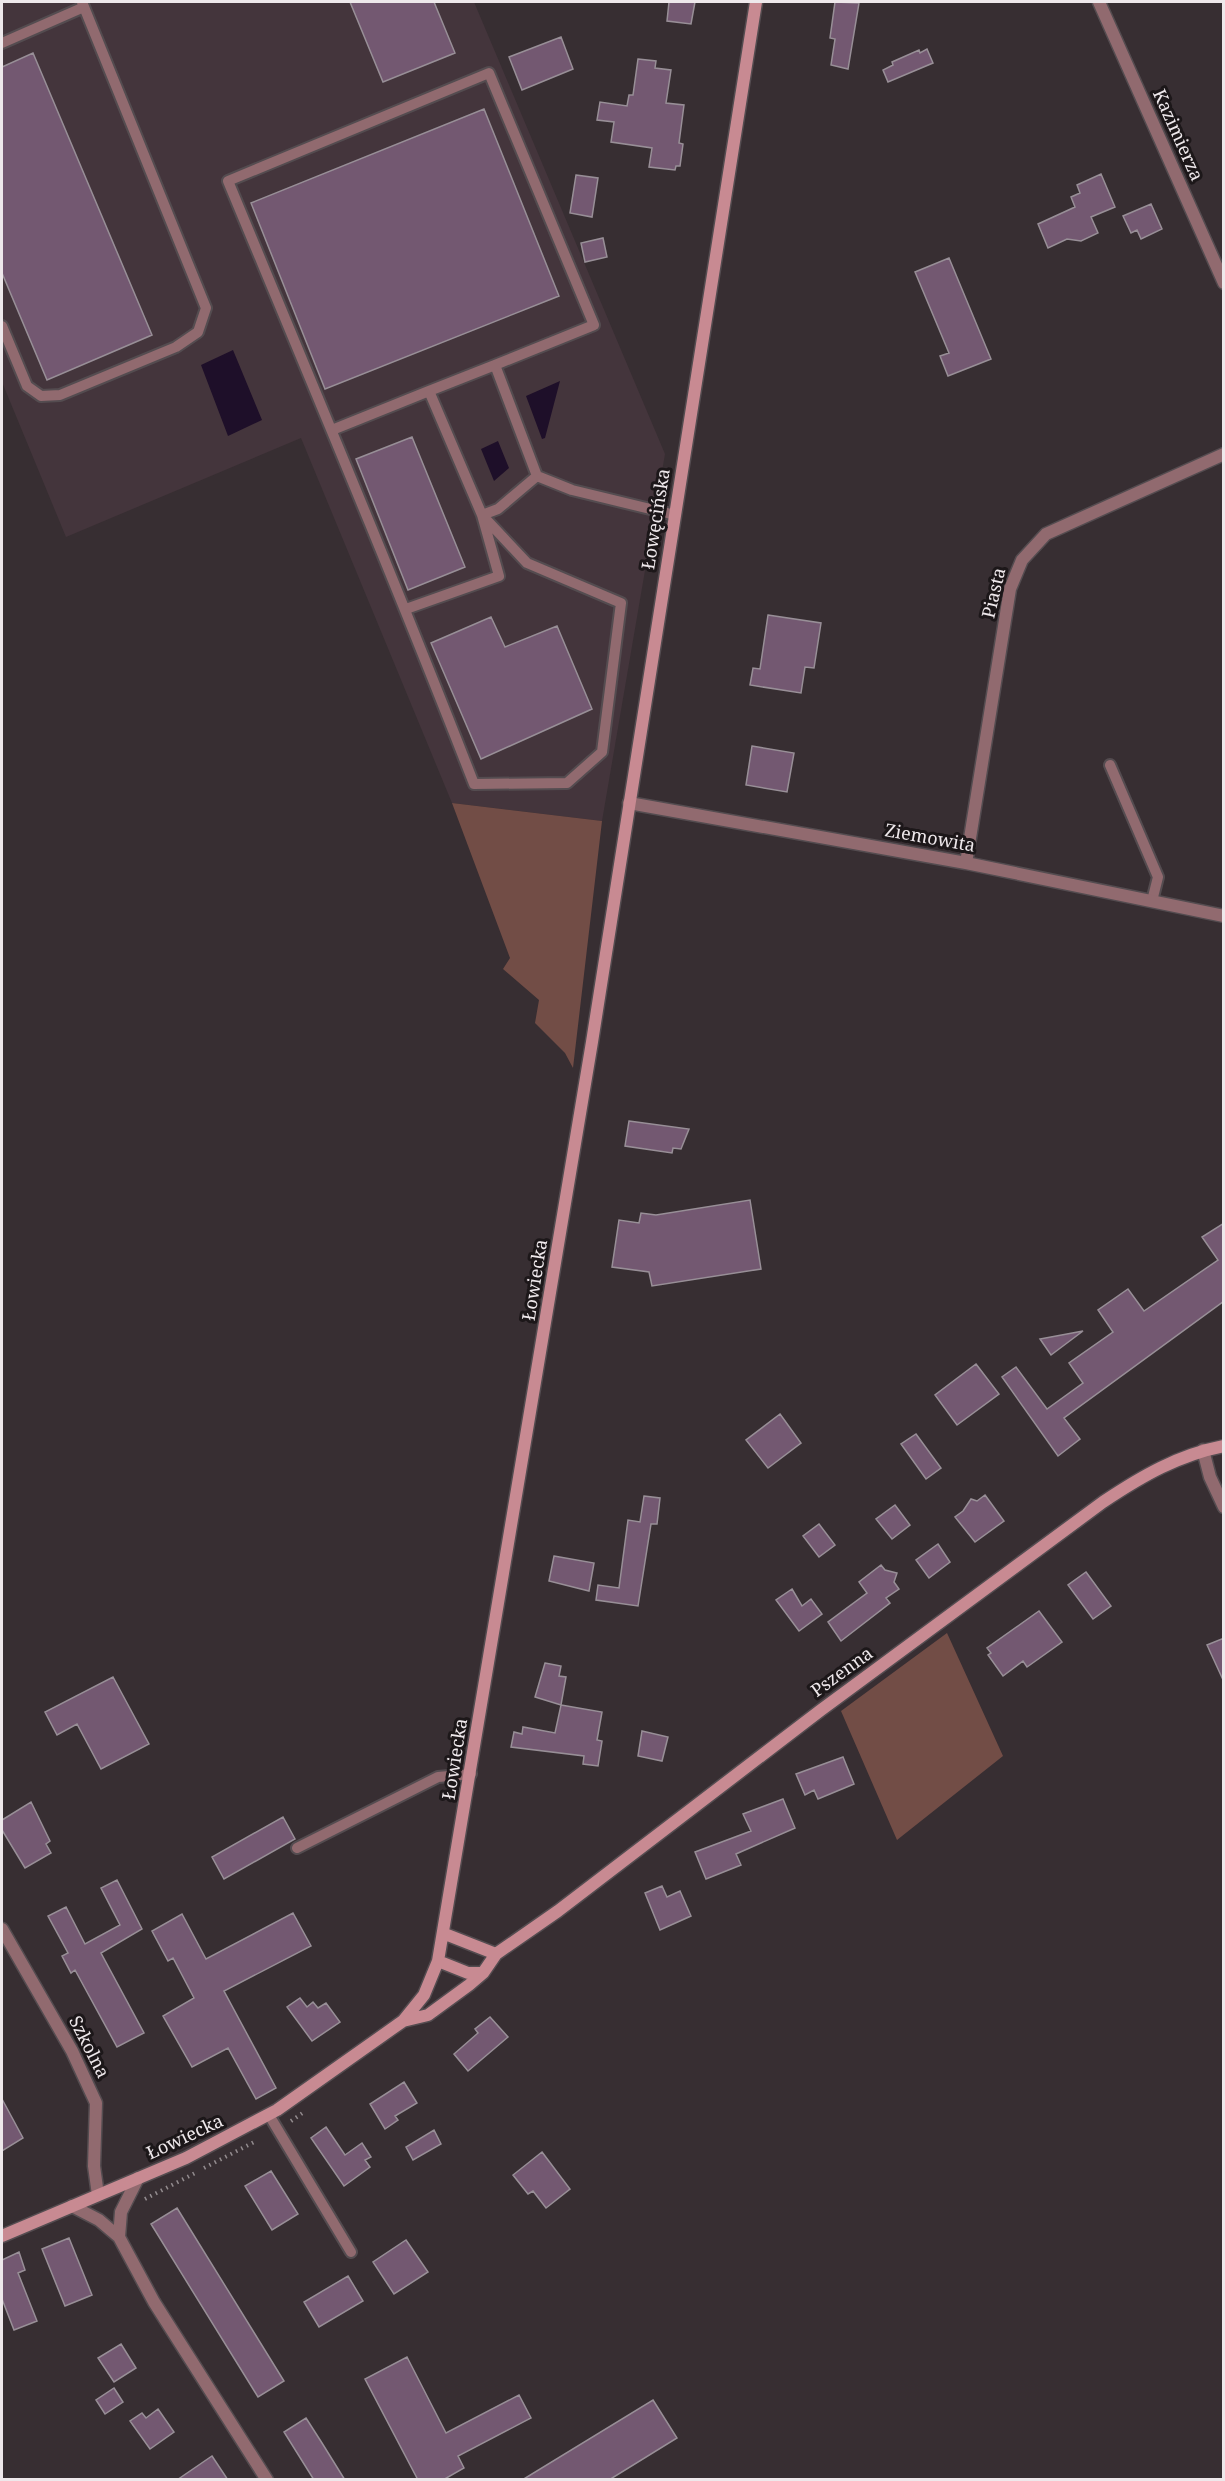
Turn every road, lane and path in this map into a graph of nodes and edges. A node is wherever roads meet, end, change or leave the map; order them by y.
1 (756, 2) edge
2 (1099, 2) edge
3 (83, 4) edge
4 (2, 43) edge
5 (1224, 283) edge
6 (2, 326) edge
7 (495, 365) junction
8 (429, 391) junction
9 (332, 430) junction
10 (1224, 454) edge
11 (537, 476) junction
12 (482, 515) junction
13 (675, 515) junction
14 (406, 609) junction
15 (1110, 765) dead end
16 (629, 803) junction
17 (966, 863) junction
18 (1152, 901) junction
19 (1224, 916) edge
20 (592, 1042) joint
21 (1224, 1446) edge
22 (1203, 1450) junction
23 (1224, 1507) edge
24 (471, 1774) junction
25 (297, 1848) dead end
26 (2, 1929) edge
27 (445, 1934) junction
28 (496, 1954) junction
29 (438, 1961) junction
30 (483, 1973) junction
31 (403, 2022) junction
32 (269, 2115) junction
33 (138, 2178) junction
34 (98, 2195) junction
35 (72, 2206) junction
36 (2, 2236) edge
37 (119, 2237) junction
38 (351, 2252) dead end
39 (267, 2480) edge

1 - 13 street, Łowęcińska
2 - 5 street, Kazimierza
3 - 4 lane
3 - 6 lane
7 - 8 lane
7 - 9 lane
7 - 11 lane
8 - 9 lane
8 - 12 lane
9 - 14 lane
10 - 17 street, Piasta
11 - 12 lane
11 - 13 lane
12 - 14 lane
12 - 14 lane
13 - 16 street, Łowęcińska
15 - 18 lane
16 - 17 street, Ziemowita
16 - 20 street, Łowęcińska
17 - 18 street, Ziemowita
18 - 19 street, Ziemowita
20 - 24 street, Łowiecka
21 - 22 street, Pszenna
22 - 23 street
22 - 28 street, Pszenna
24 - 25 lane
24 - 27 street, Łowiecka
26 - 34 street, Szkolna
27 - 28 street
27 - 29 street, Łowiecka
28 - 30 street, Pszenna
29 - 30 street
29 - 31 street, Łowiecka
30 - 31 street, Pszenna
31 - 32 street, Łowiecka
32 - 33 street, Łowiecka
32 - 38 lane
33 - 34 street, Łowiecka
33 - 37 street
34 - 35 street, Łowiecka
35 - 36 street, Łowiecka
35 - 37 street
37 - 39 street

